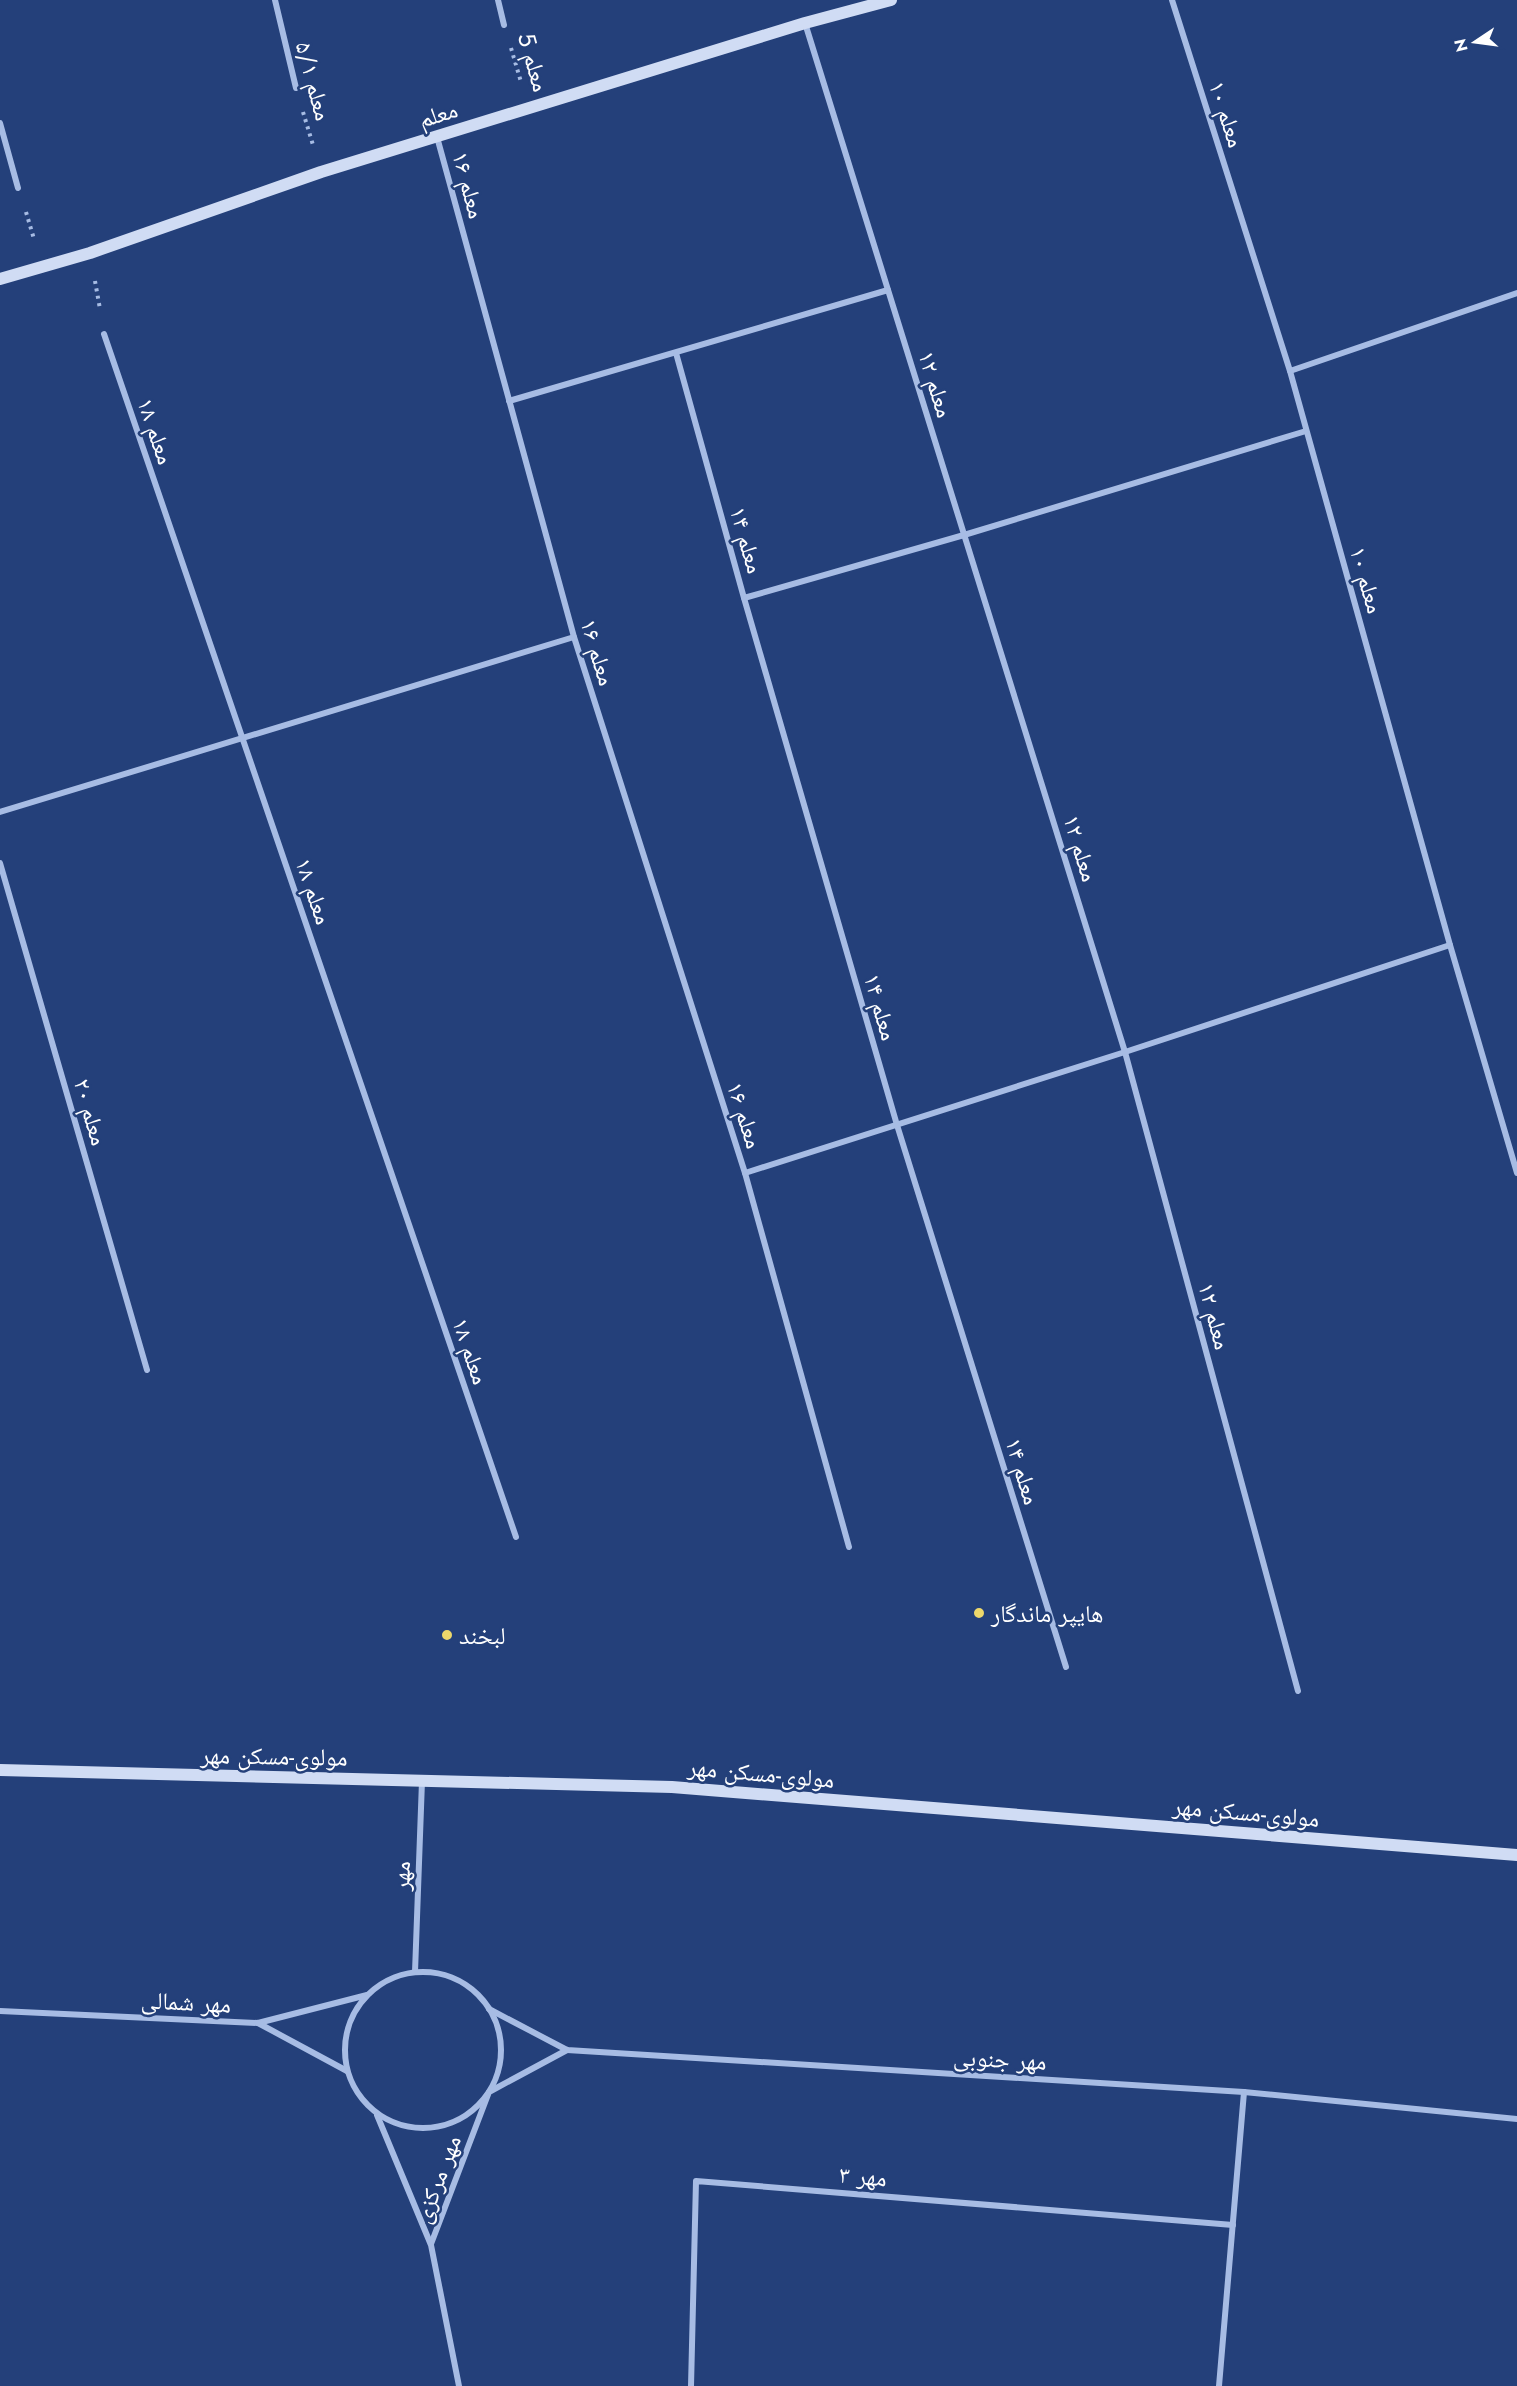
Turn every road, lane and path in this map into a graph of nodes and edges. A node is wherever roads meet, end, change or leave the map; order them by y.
1 (275, 0) edge
2 (498, 0) edge
3 (891, 0) edge
4 (1172, 0) edge
5 (805, 23) junction
6 (504, 25) joint
7 (296, 88) joint
8 (528, 109) junction
9 (0, 123) edge
10 (437, 137) junction
11 (321, 172) junction
12 (18, 188) joint
13 (90, 253) junction
14 (43, 267) junction
15 (0, 279) edge
16 (888, 290) junction
17 (1517, 293) edge
18 (104, 334) joint
19 (676, 353) junction
20 (1290, 371) junction
21 (509, 400) junction
22 (1306, 430) junction
23 (964, 535) junction
24 (744, 598) junction
25 (574, 637) junction
26 (243, 740) junction
27 (0, 812) edge
28 (0, 863) edge
29 (1450, 945) junction
30 (1125, 1052) junction
31 (897, 1125) junction
32 (745, 1173) junction
33 (1517, 1173) edge
34 (147, 1370) dead end
35 (516, 1537) dead end
36 (849, 1547) dead end
37 (1066, 1667) dead end
38 (1299, 1691) dead end
39 (0, 1770) edge
40 (422, 1780) junction
41 (1517, 1855) edge
42 (415, 1972) junction
43 (367, 1995) junction
44 (489, 2009) junction
45 (0, 2011) edge
46 (258, 2023) junction
47 (567, 2050) junction
48 (347, 2071) junction
49 (489, 2092) junction
50 (1244, 2092) junction
51 (377, 2115) junction
52 (1517, 2119) edge
53 (1233, 2225) junction
54 (431, 2245) junction
55 (459, 2386) edge
56 (691, 2386) edge
57 (1219, 2386) edge

1 - 7 street, معلم ۵/۱
2 - 6 street
3 - 5 main road, معلم
4 - 20 street, معلم ۱۰
5 - 8 main road, معلم
5 - 16 street, معلم ۱۲
6 - 8 path, معلم 5
7 - 11 path, معلم ۵/۱
8 - 10 main road, معلم
9 - 12 street
10 - 11 main road, معلم
10 - 21 street, معلم ۱۶
11 - 13 main road, معلم
12 - 14 path
13 - 14 main road, معلم
13 - 18 path
14 - 15 main road, معلم
16 - 19 street
16 - 23 street, معلم ۱۲
17 - 20 street
18 - 26 street, معلم ۱۸
19 - 21 street
19 - 24 street, معلم ۱۴
20 - 22 street, معلم ۱۰
21 - 25 street, معلم ۱۶
22 - 23 street
22 - 29 street, معلم ۱۰
23 - 24 street
23 - 30 street, معلم ۱۲
24 - 31 street, معلم ۱۴
25 - 26 street
25 - 32 street, معلم ۱۶
26 - 27 street
26 - 35 street, معلم ۱۸
28 - 34 street, معلم ۲۰
29 - 30 street
29 - 33 street, معلم ۱۰
30 - 31 street
30 - 38 street, معلم ۱۲
31 - 32 street
31 - 37 street, معلم ۱۴
32 - 36 street, معلم ۱۶
39 - 40 main road, مولوی-مسکن مهر
40 - 41 main road, مولوی-مسکن مهر
40 - 42 street, مهر
42 - 43 street
42 - 44 street
43 - 46 street, مهر شمالی
43 - 48 street
44 - 47 street, مهر جنوبی
44 - 49 street
45 - 46 street, مهر شمالی
46 - 48 street
47 - 49 street
47 - 50 street, مهر جنوبی
48 - 51 street
49 - 51 street
49 - 54 street, مهر مرکزی
50 - 52 street, مهر جنوبی
50 - 53 street
51 - 54 street
53 - 56 street, مهر ۳
53 - 57 street
54 - 55 street, مهر مرکزی

